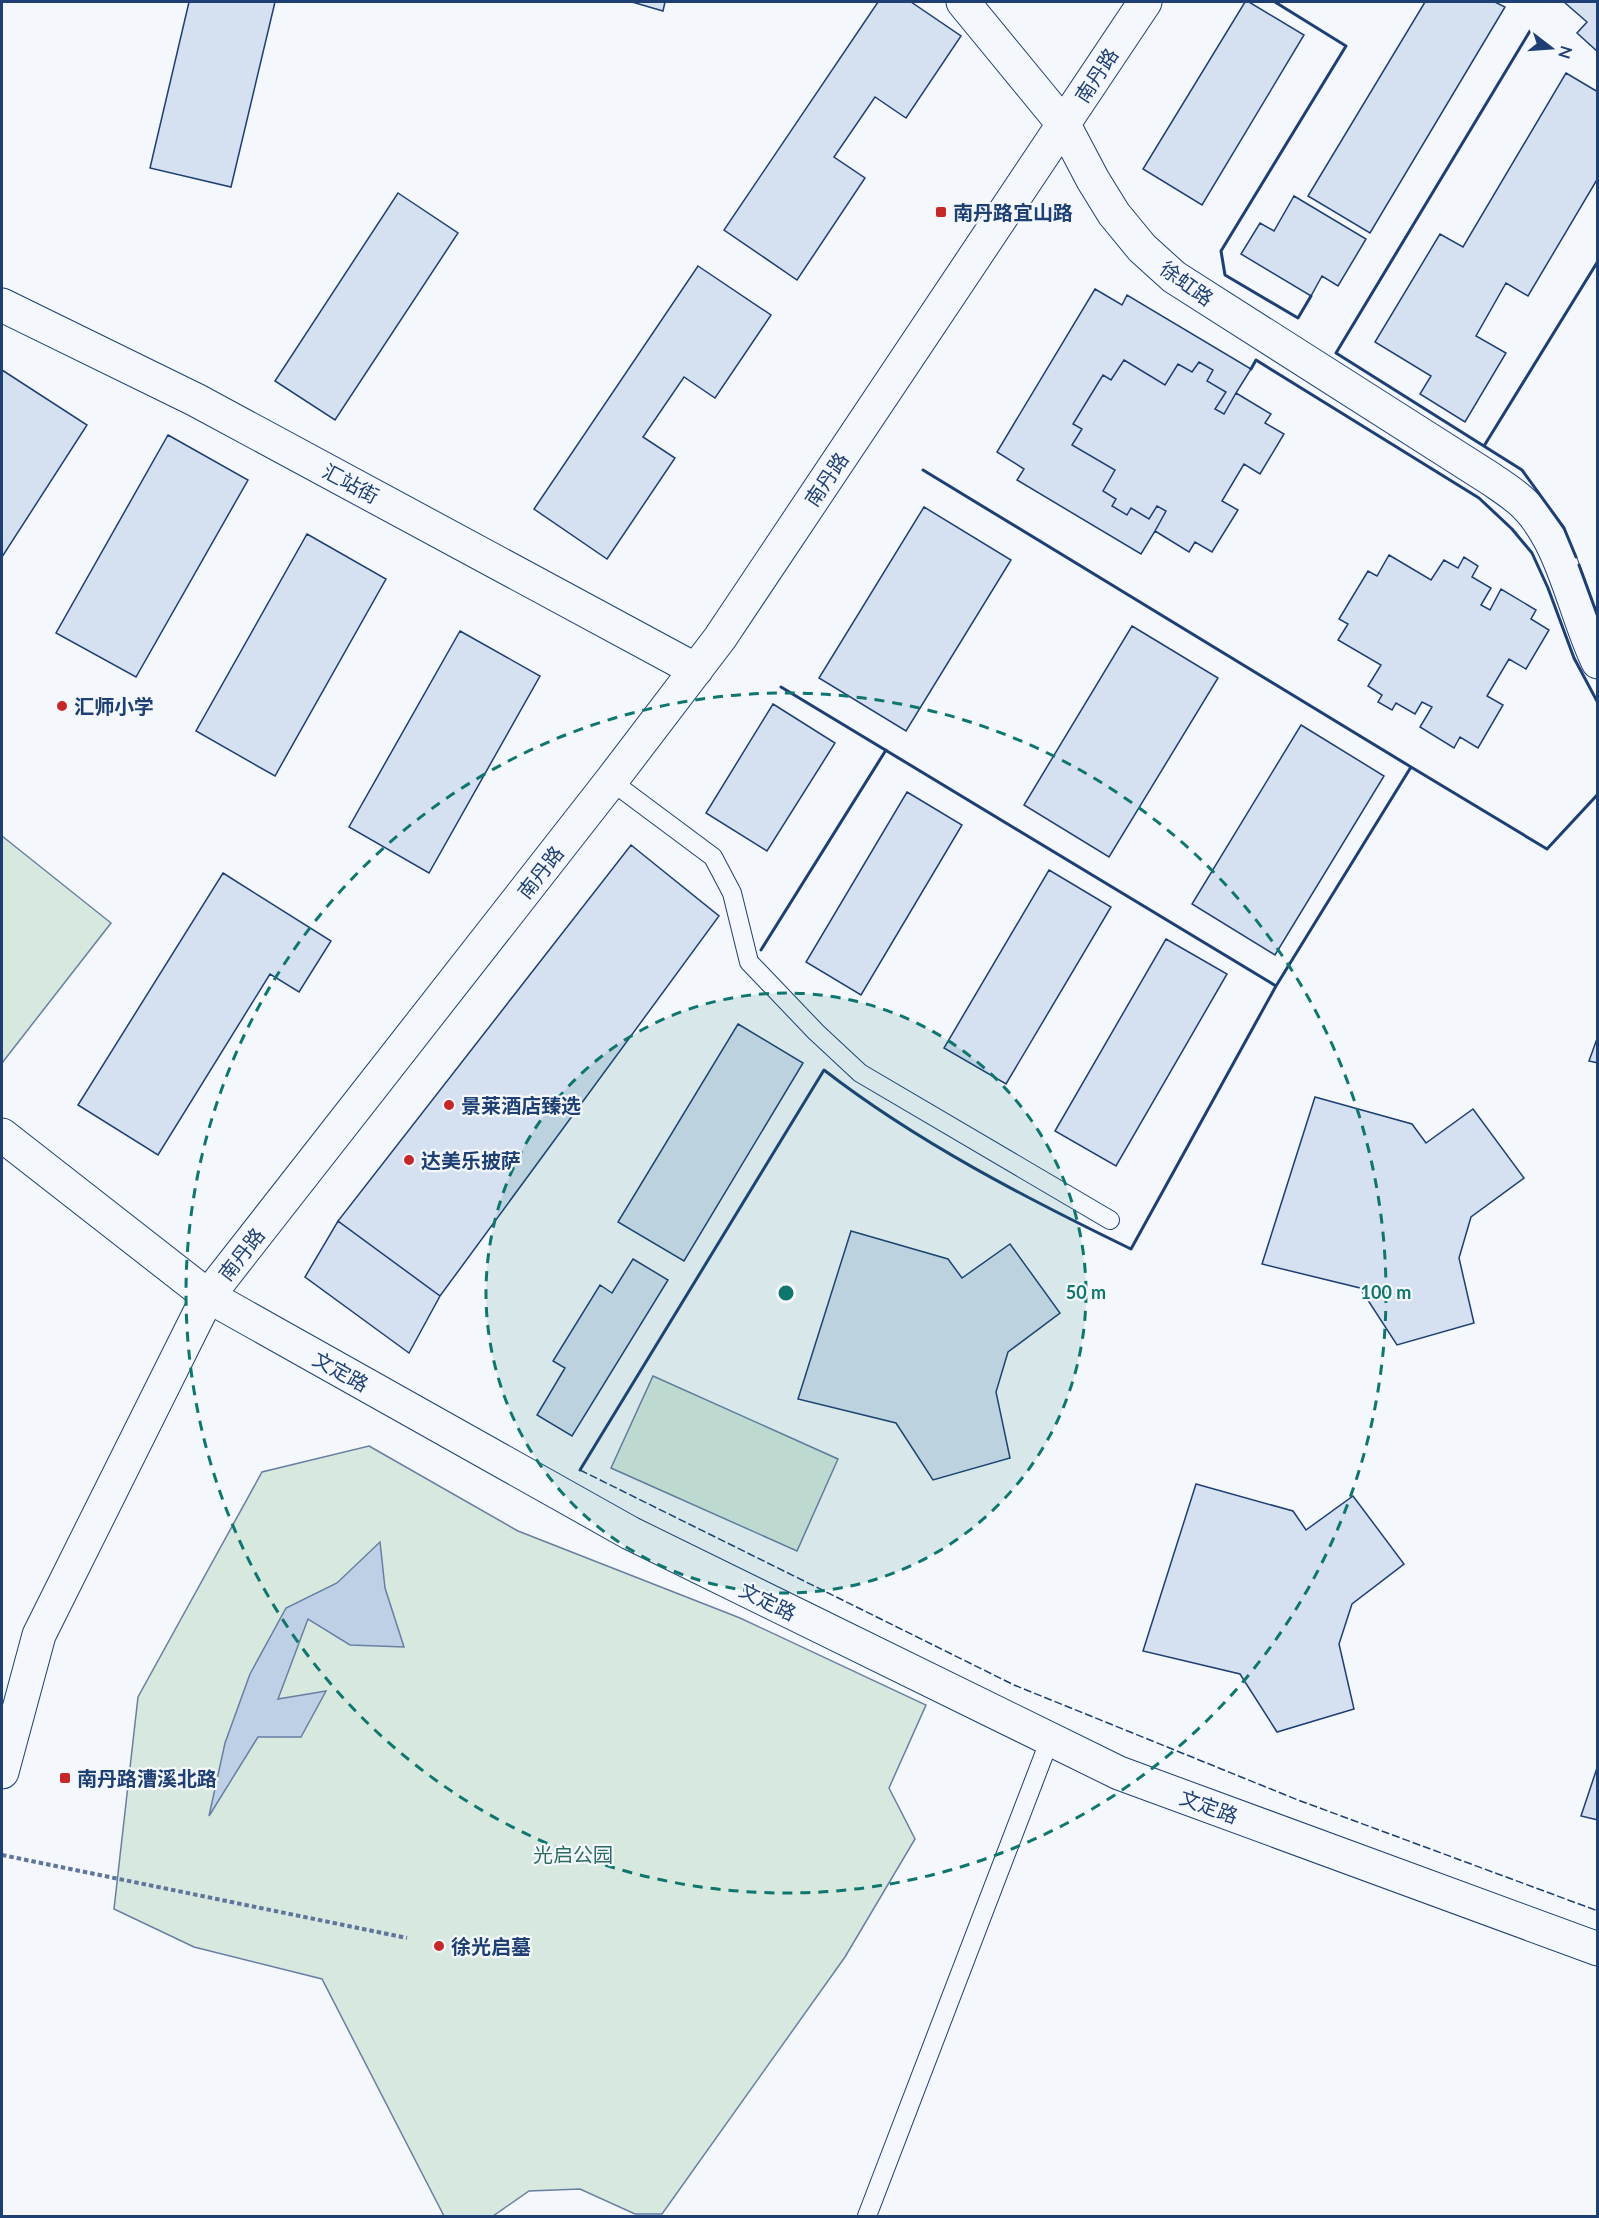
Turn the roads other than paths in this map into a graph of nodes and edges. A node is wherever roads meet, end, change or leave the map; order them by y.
1 (963, 2) edge
2 (1144, 2) edge
3 (1064, 125) junction
4 (2, 305) edge
5 (1598, 662) edge
6 (696, 670) junction
7 (611, 781) junction
8 (2, 1135) edge
9 (1110, 1220) dead end
10 (208, 1296) junction
11 (1050, 1739) junction
12 (2, 1772) edge
13 (1598, 1949) edge
14 (867, 2217) edge

1 - 3 street, 徐虹路
2 - 3 street, 南丹路
3 - 5 street, 徐虹路
3 - 6 street, 南丹路
4 - 6 street, 汇站街
6 - 7 street, 南丹路
7 - 9 lane
7 - 10 street, 南丹路
8 - 10 street, 文定路
10 - 11 street, 文定路
10 - 12 street, 南丹路
11 - 13 street, 文定路
11 - 14 lane

